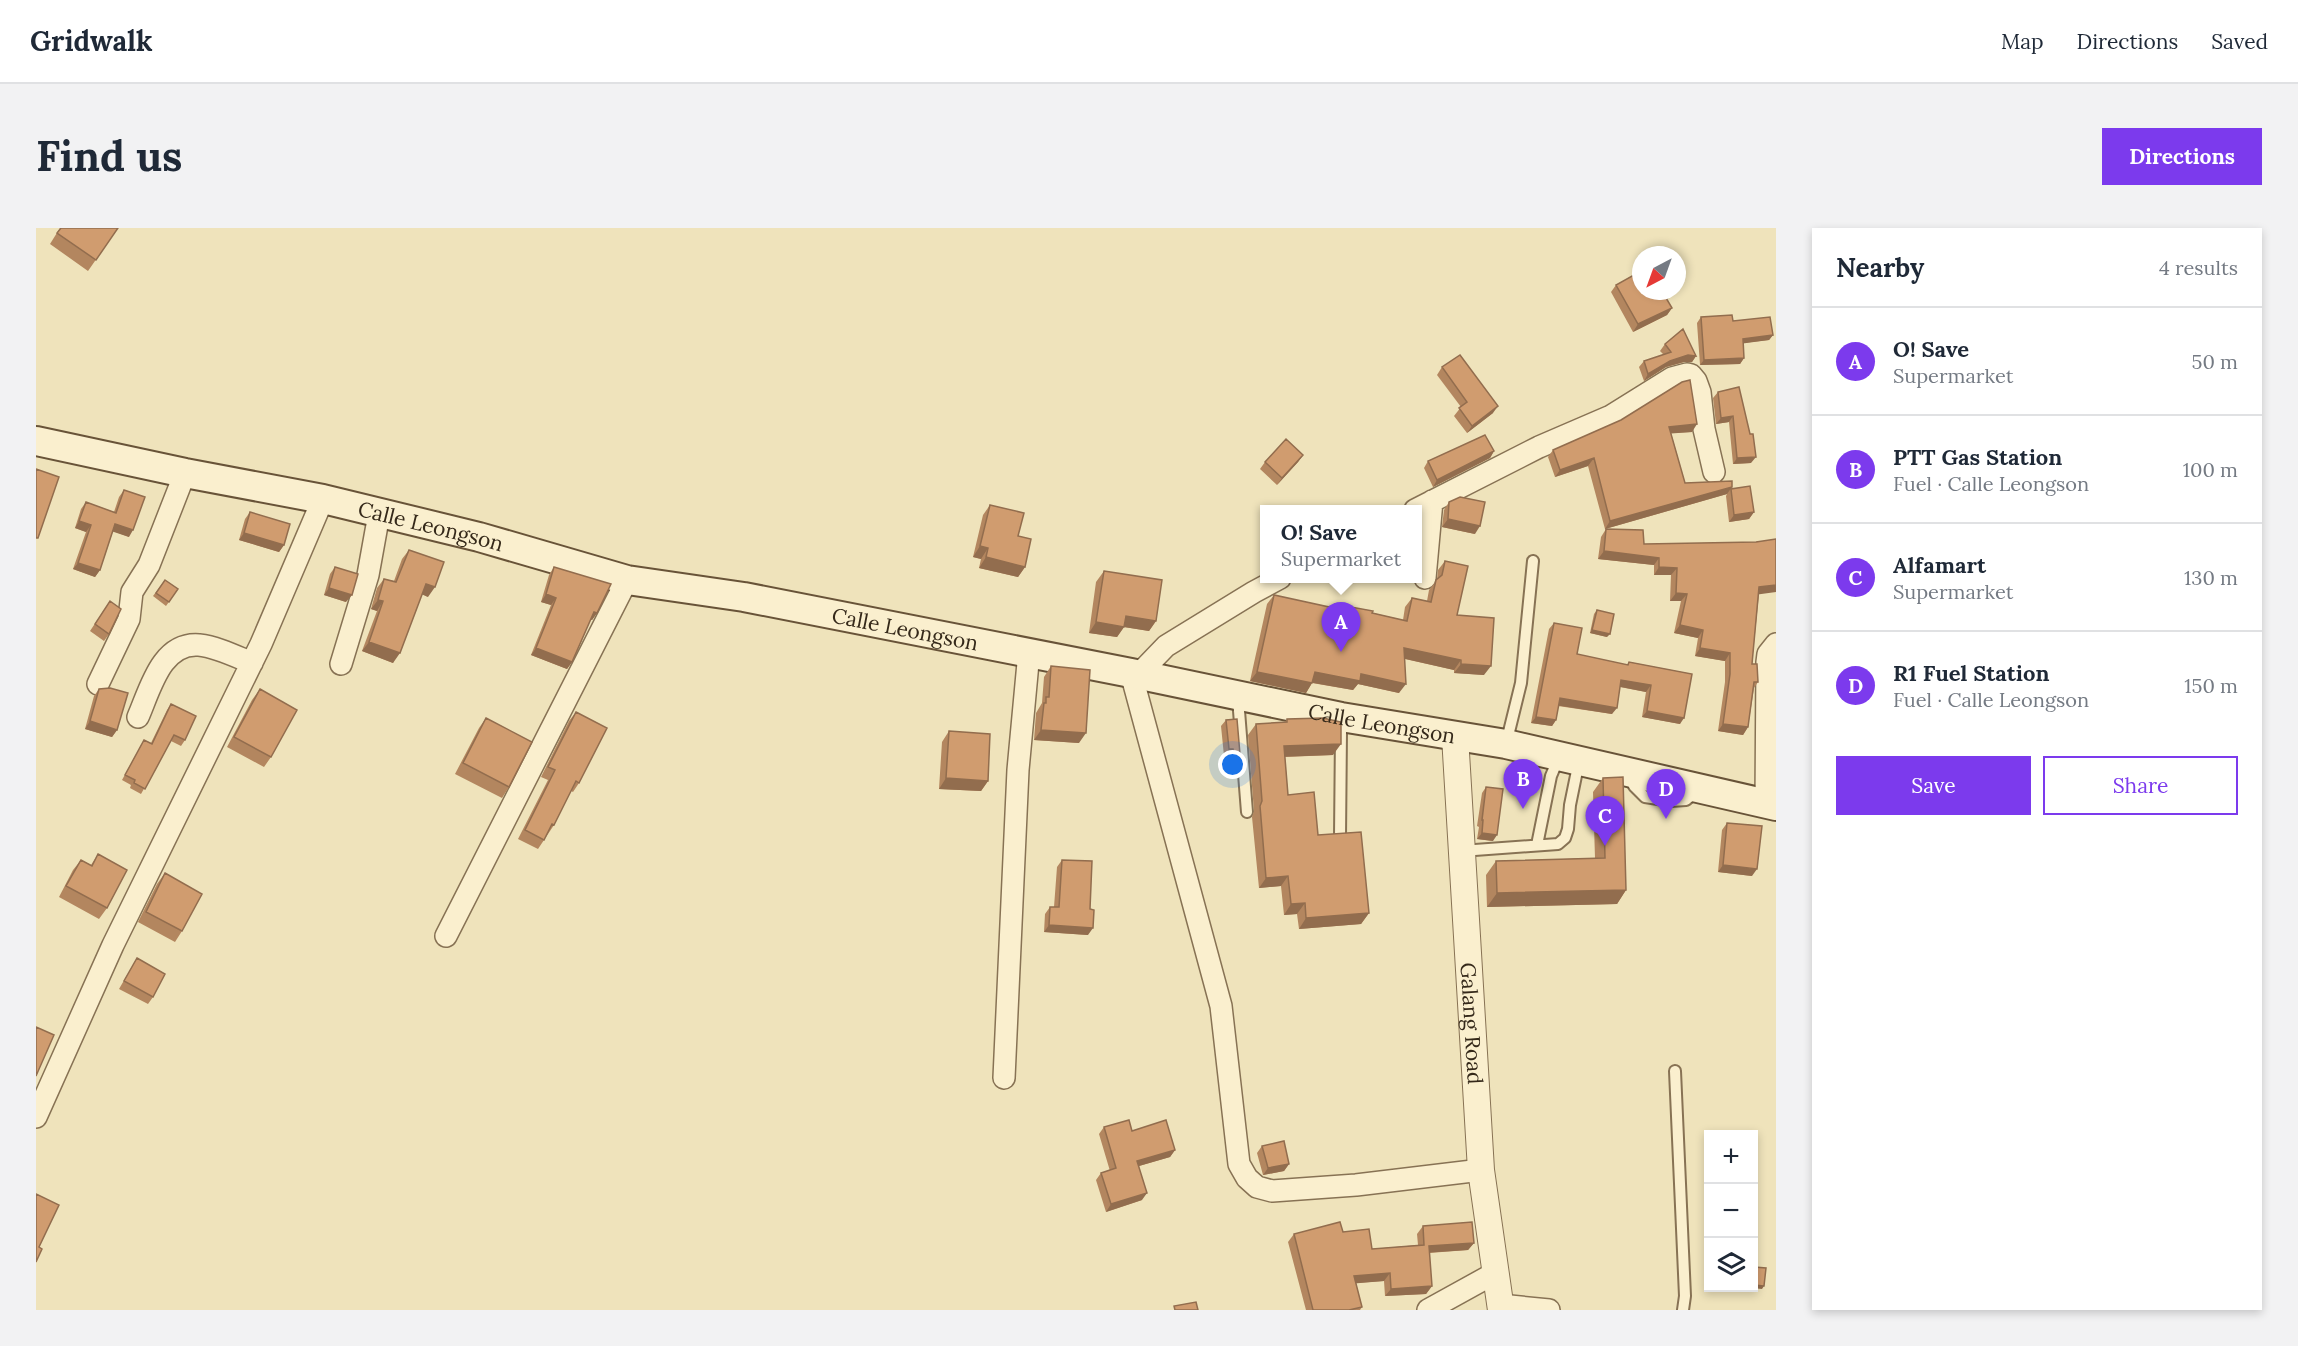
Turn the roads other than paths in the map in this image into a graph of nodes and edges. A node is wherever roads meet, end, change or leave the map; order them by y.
1 (36, 441) edge
2 (1714, 472) dead end
3 (185, 473) junction
4 (323, 499) junction
5 (1424, 505) edge
6 (379, 514) junction
7 (1533, 561) dead end
8 (1425, 578) dead end
9 (627, 580) junction
10 (1272, 583) edge
11 (1776, 644) edge
12 (1029, 652) junction
13 (252, 663) junction
14 (341, 664) dead end
15 (1135, 674) junction
16 (98, 684) dead end
17 (1238, 696) junction
18 (138, 717) dead end
19 (1341, 717) junction
20 (1455, 736) junction
21 (1506, 744) junction
22 (1569, 759) junction
23 (1771, 805) edge
24 (1247, 812) dead end
25 (1340, 837) edge
26 (1537, 845) junction
27 (1461, 851) junction
28 (446, 936) dead end
29 (1676, 1071) dead end
30 (1004, 1078) dead end
31 (36, 1117) edge
32 (1481, 1170) junction
33 (1495, 1273) junction
34 (1501, 1308) edge
35 (1428, 1310) edge
36 (1550, 1310) edge
37 (1683, 1310) edge

1 - 3 main road, Calle Leongson
2 - 5 street
3 - 4 main road, Calle Leongson
3 - 16 street
4 - 6 main road, Calle Leongson
4 - 13 street
5 - 8 street
6 - 9 main road, Calle Leongson
6 - 14 street
7 - 21 lane
9 - 12 main road, Calle Leongson
9 - 28 street
10 - 15 street
11 - 23 street
12 - 15 main road, Calle Leongson
12 - 30 street
13 - 18 street
13 - 31 street
15 - 17 main road, Calle Leongson
15 - 32 street
17 - 19 main road, Calle Leongson
17 - 24 lane
19 - 20 main road, Calle Leongson
19 - 25 lane
20 - 21 main road, Calle Leongson
20 - 27 street, Galang Road
21 - 22 main road, Calle Leongson
22 - 23 main road, Calle Leongson
22 - 26 lane
22 - 26 lane
26 - 27 lane
27 - 32 street, Galang Road
29 - 37 lane
32 - 33 street, Galang Road
33 - 34 street, Galang Road
33 - 35 street
34 - 36 street

